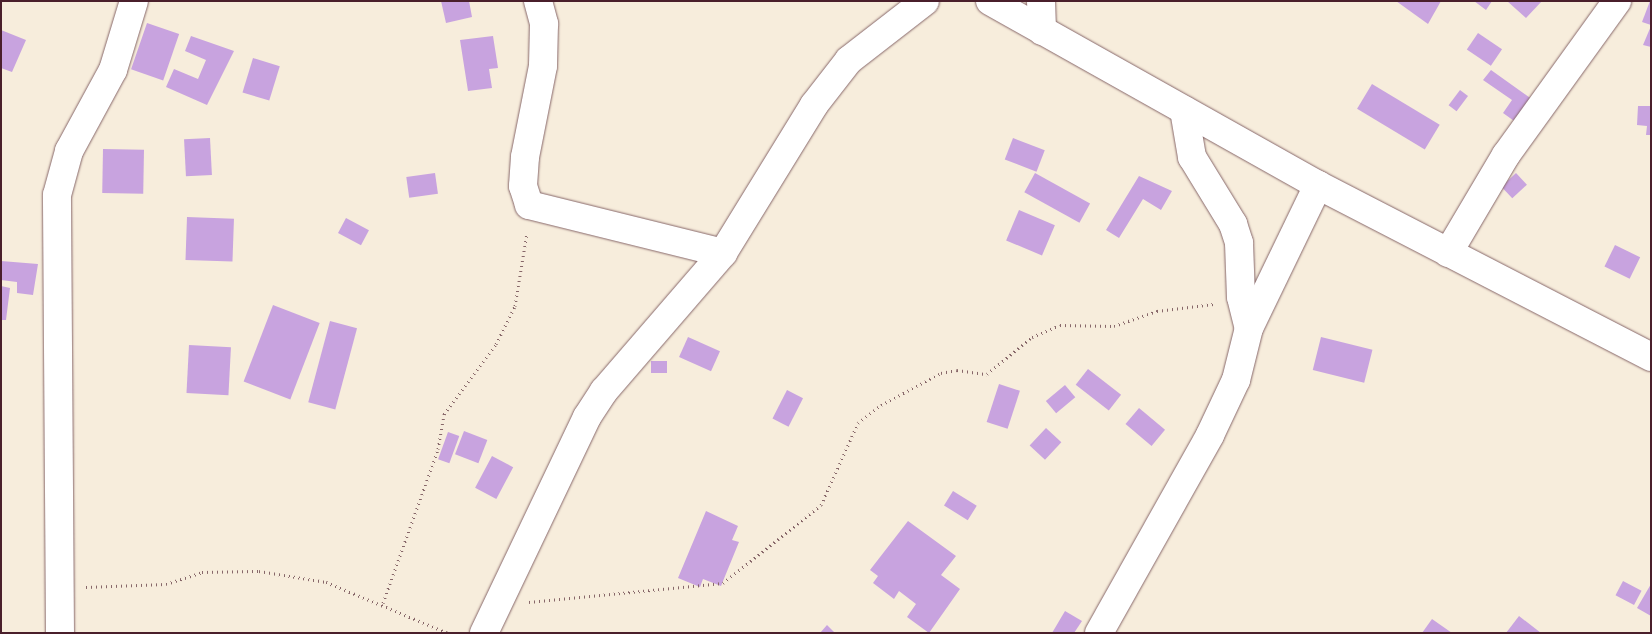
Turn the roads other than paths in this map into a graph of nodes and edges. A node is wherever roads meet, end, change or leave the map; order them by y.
1 (134, 1) edge
2 (538, 1) edge
3 (925, 1) edge
4 (990, 1) edge
5 (1041, 1) edge
6 (1617, 1) edge
7 (1042, 31) junction
8 (1184, 110) junction
9 (1318, 185) junction
10 (723, 252) junction
11 (1448, 253) junction
12 (1249, 328) junction
13 (1651, 357) edge
14 (60, 633) edge
15 (484, 633) edge
16 (1099, 633) edge

1 - 14 street
2 - 10 street
3 - 10 street
4 - 7 street
5 - 7 street
6 - 11 street
7 - 8 street
8 - 9 street
8 - 12 street
9 - 11 street
9 - 12 street
10 - 15 street
11 - 13 street
12 - 16 street

